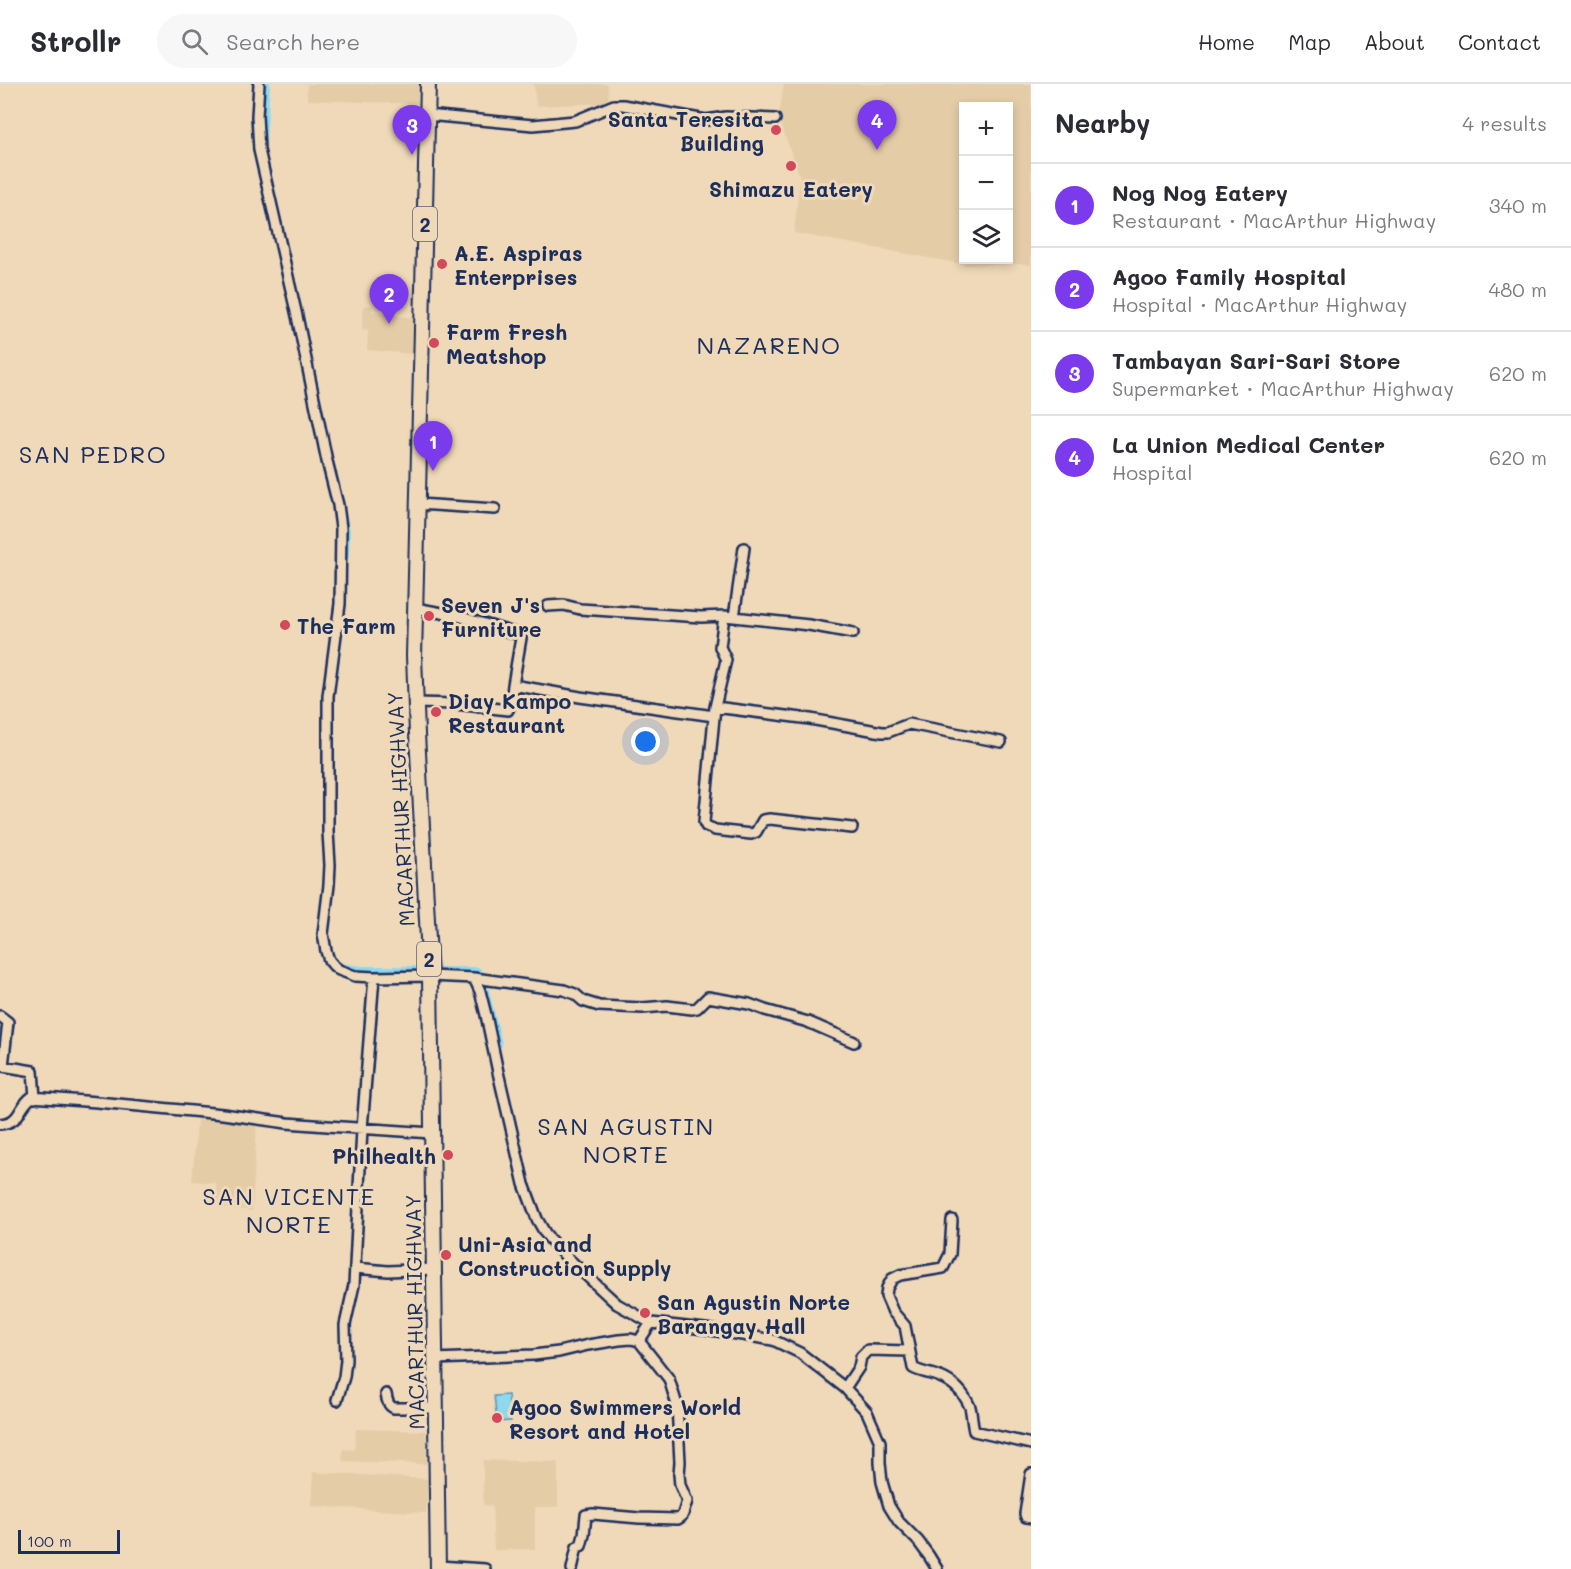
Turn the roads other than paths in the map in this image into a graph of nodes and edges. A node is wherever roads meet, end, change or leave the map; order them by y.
1 (259, 84) edge
2 (428, 84) edge
3 (427, 115) junction
4 (775, 119) dead end
5 (418, 504) junction
6 (495, 508) dead end
7 (744, 548) dead end
8 (548, 606) dead end
9 (416, 608) junction
10 (729, 616) junction
11 (853, 633) dead end
12 (513, 685) junction
13 (416, 703) junction
14 (715, 712) junction
15 (1001, 742) dead end
16 (852, 828) dead end
17 (430, 976) junction
18 (374, 977) junction
19 (474, 978) junction
20 (0, 1016) edge
21 (854, 1042) dead end
22 (35, 1098) junction
23 (0, 1124) edge
24 (362, 1129) junction
25 (432, 1133) junction
26 (952, 1220) dead end
27 (355, 1268) junction
28 (434, 1269) junction
29 (651, 1323) junction
30 (639, 1341) junction
31 (909, 1352) junction
32 (435, 1359) junction
33 (844, 1388) junction
34 (386, 1394) dead end
35 (337, 1400) dead end
36 (436, 1408) junction
37 (1031, 1444) edge
38 (1031, 1474) edge
39 (1031, 1518) edge
40 (438, 1568) edge
41 (485, 1569) edge
42 (572, 1569) edge
43 (937, 1569) edge

1 - 18 street
2 - 3 highway, MACARTHUR HIGHWAY / 2
3 - 4 street
3 - 5 highway, MACARTHUR HIGHWAY / 2
5 - 6 street
5 - 9 highway, MACARTHUR HIGHWAY / 2
7 - 10 street
8 - 10 street
9 - 12 street
9 - 13 highway, MACARTHUR HIGHWAY / 2
10 - 11 street
10 - 14 street
12 - 13 street
12 - 14 street
13 - 17 highway, MACARTHUR HIGHWAY / 2
14 - 15 street
14 - 16 street
17 - 18 street
17 - 19 street
17 - 25 highway, MACARTHUR HIGHWAY / 2
18 - 24 street
19 - 21 street
19 - 29 street
20 - 22 street
22 - 23 street
22 - 24 street
24 - 25 street
24 - 27 street
25 - 28 highway, MACARTHUR HIGHWAY / 2
26 - 31 street
27 - 28 street
27 - 35 street
28 - 32 highway, MACARTHUR HIGHWAY / 2
29 - 30 street
29 - 33 street
30 - 32 street
30 - 42 street
31 - 33 street
31 - 37 street
32 - 36 highway, MACARTHUR HIGHWAY / 2
33 - 43 street
34 - 36 street
36 - 40 highway, MACARTHUR HIGHWAY / 2
38 - 39 street
40 - 41 street

